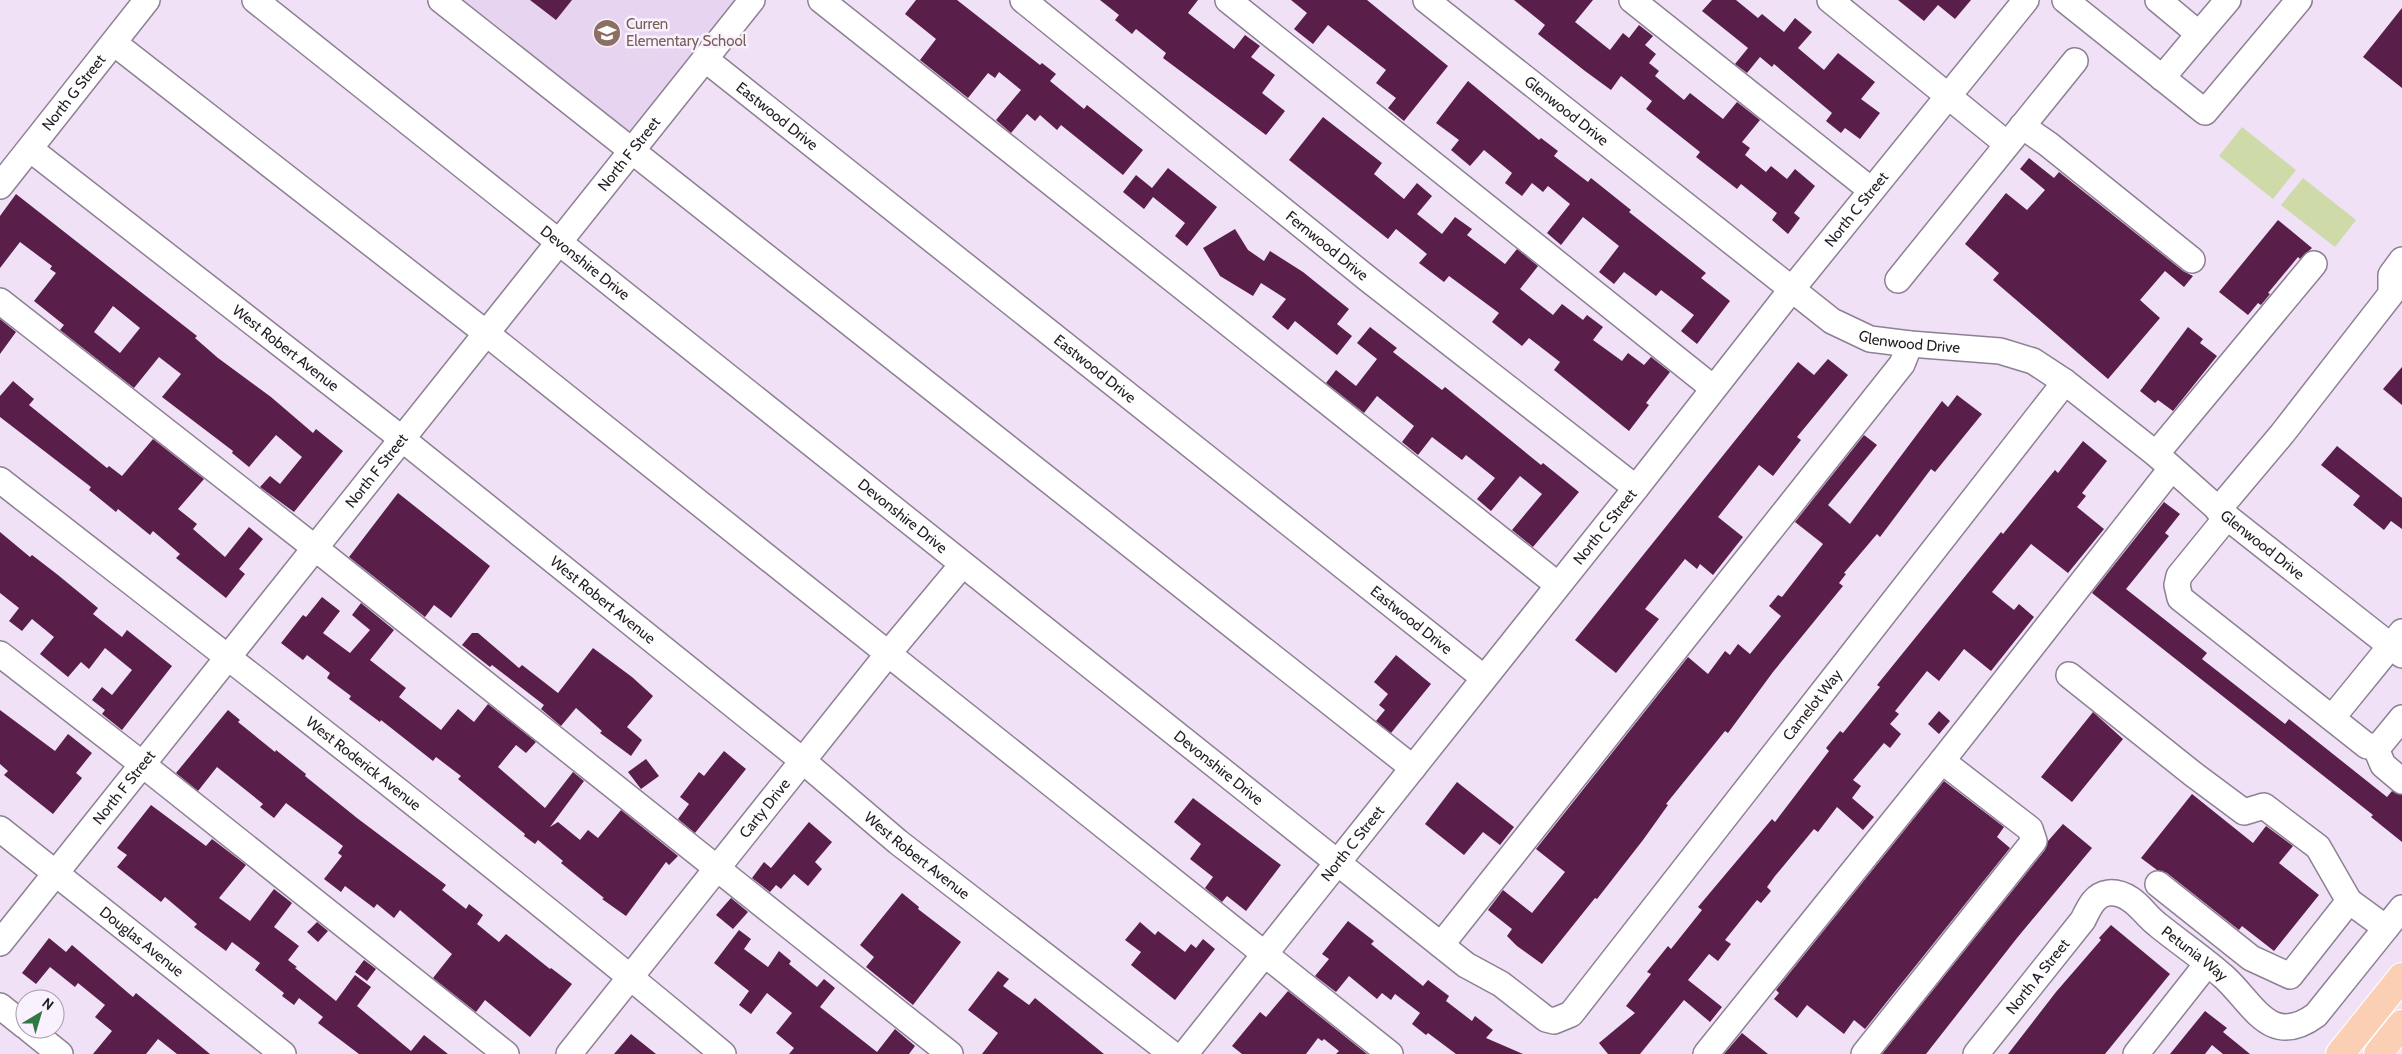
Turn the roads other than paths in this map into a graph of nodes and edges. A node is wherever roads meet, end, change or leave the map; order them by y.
1 (147, 0) edge
2 (255, 0) edge
3 (441, 0) edge
4 (752, 0) edge
5 (821, 0) edge
6 (1023, 0) edge
7 (1228, 0) edge
8 (1426, 0) edge
9 (1632, 0) edge
10 (1830, 0) edge
11 (2026, 0) edge
12 (2065, 0) edge
13 (2158, 0) edge
14 (2228, 0) edge
15 (2299, 0) edge
16 (2199, 34) junction
17 (114, 42) junction
18 (705, 59) junction
19 (2075, 61) dead end
20 (2162, 78) junction
21 (1949, 95) junction
22 (2015, 135) junction
23 (30, 149) junction
24 (633, 150) junction
25 (0, 186) edge
26 (1871, 190) junction
27 (560, 241) junction
28 (2192, 260) dead end
29 (2402, 260) edge
30 (2314, 264) dead end
31 (1898, 280) dead end
32 (1792, 289) junction
33 (0, 301) edge
34 (486, 333) junction
35 (1910, 344) junction
36 (2065, 382) junction
37 (1713, 388) junction
38 (401, 438) junction
39 (2164, 461) junction
40 (0, 480) edge
41 (1636, 488) junction
42 (2222, 513) junction
43 (315, 548) junction
44 (962, 565) junction
45 (1558, 585) junction
46 (2398, 644) edge
47 (0, 654) edge
48 (887, 655) junction
49 (228, 657) junction
50 (2069, 675) dead end
51 (1484, 678) junction
52 (2332, 718) junction
53 (2402, 718) edge
54 (2375, 746) junction
55 (802, 761) junction
56 (1942, 761) junction
57 (142, 764) junction
58 (1413, 768) junction
59 (2402, 782) edge
60 (0, 829) edge
61 (1337, 861) junction
62 (718, 869) junction
63 (55, 872) junction
64 (2158, 884) dead end
65 (2098, 897) joint
66 (2349, 901) junction
67 (2402, 908) edge
68 (2386, 928) junction
69 (0, 943) edge
70 (1441, 944) junction
71 (1264, 953) junction
72 (2207, 964) junction
73 (630, 977) junction
74 (2402, 977) edge
75 (0, 1006) edge
76 (15, 1018) edge
77 (1554, 1021) joint
78 (2402, 1024) edge
79 (41, 1039) edge
80 (60, 1054) edge
81 (283, 1054) edge
82 (506, 1054) edge
83 (569, 1054) edge
84 (723, 1054) edge
85 (950, 1054) edge
86 (1172, 1054) edge
87 (1185, 1054) edge
88 (1390, 1054) edge
89 (1706, 1054) edge
90 (1864, 1054) edge
91 (1976, 1054) edge
92 (2136, 1054) edge
93 (2340, 1054) edge
94 (2378, 1054) edge

1 - 17 street, North G Street
2 - 27 street, Devonshire Drive
3 - 24 street
4 - 18 street, North F Street
5 - 45 street
6 - 41 street, Fernwood Drive
7 - 37 street
8 - 32 street, Glenwood Drive
9 - 26 street
10 - 21 street
11 - 21 street, North C Street
12 - 20 street
13 - 16 street
14 - 16 street
15 - 20 street
16 - 20 street
17 - 23 street, North G Street
17 - 34 street
18 - 24 street, North F Street
18 - 51 street, Eastwood Drive
19 - 22 street
21 - 22 street
21 - 26 street, North C Street
22 - 28 street
22 - 31 street
23 - 25 street, North G Street
23 - 38 street, West Robert Avenue
24 - 27 street, North F Street
24 - 58 street
26 - 32 street, North C Street
27 - 34 street, North F Street
27 - 44 street, Devonshire Drive
29 - 42 street
30 - 39 street
32 - 35 street, Glenwood Drive
32 - 37 street, North C Street
33 - 43 street
34 - 38 street, North F Street
34 - 48 street
35 - 36 street, Glenwood Drive
35 - 70 street
36 - 39 street, Glenwood Drive
36 - 77 street, Camelot Way
37 - 41 street, North C Street
38 - 43 street, North F Street
38 - 55 street, West Robert Avenue
39 - 42 street, Glenwood Drive
39 - 56 street
40 - 49 street, West Roderick Avenue
41 - 45 street, North C Street
42 - 46 street, Glenwood Drive
42 - 52 street
43 - 49 street, North F Street
43 - 62 street
44 - 48 street, Carty Drive
44 - 61 street, Devonshire Drive
45 - 51 street, North C Street
46 - 52 street
47 - 57 street
48 - 55 street, Carty Drive
48 - 71 street
49 - 57 street, North F Street
49 - 73 street, West Roderick Avenue
50 - 66 street
51 - 58 street, North C Street
52 - 54 street
53 - 54 street
54 - 59 street
55 - 62 street, Carty Drive
55 - 86 street, West Robert Avenue
56 - 89 street
56 - 90 street
57 - 63 street, North F Street
57 - 82 street
58 - 61 street, North C Street
60 - 63 street, Douglas Avenue
61 - 70 street, Devonshire Drive
61 - 71 street, North C Street
62 - 73 street, Carty Drive
62 - 85 street
63 - 69 street, North F Street
63 - 81 street, Douglas Avenue
64 - 66 street
65 - 72 street, Petunia Way
65 - 91 street, North A Street
66 - 68 street
67 - 68 street
68 - 72 street, Petunia Way
70 - 77 street, Devonshire Drive
71 - 87 street, North C Street
71 - 88 street
72 - 92 street
73 - 83 street, Carty Drive
73 - 84 street, West Roderick Avenue
74 - 93 main road
75 - 76 street
78 - 94 main road
79 - 80 street

